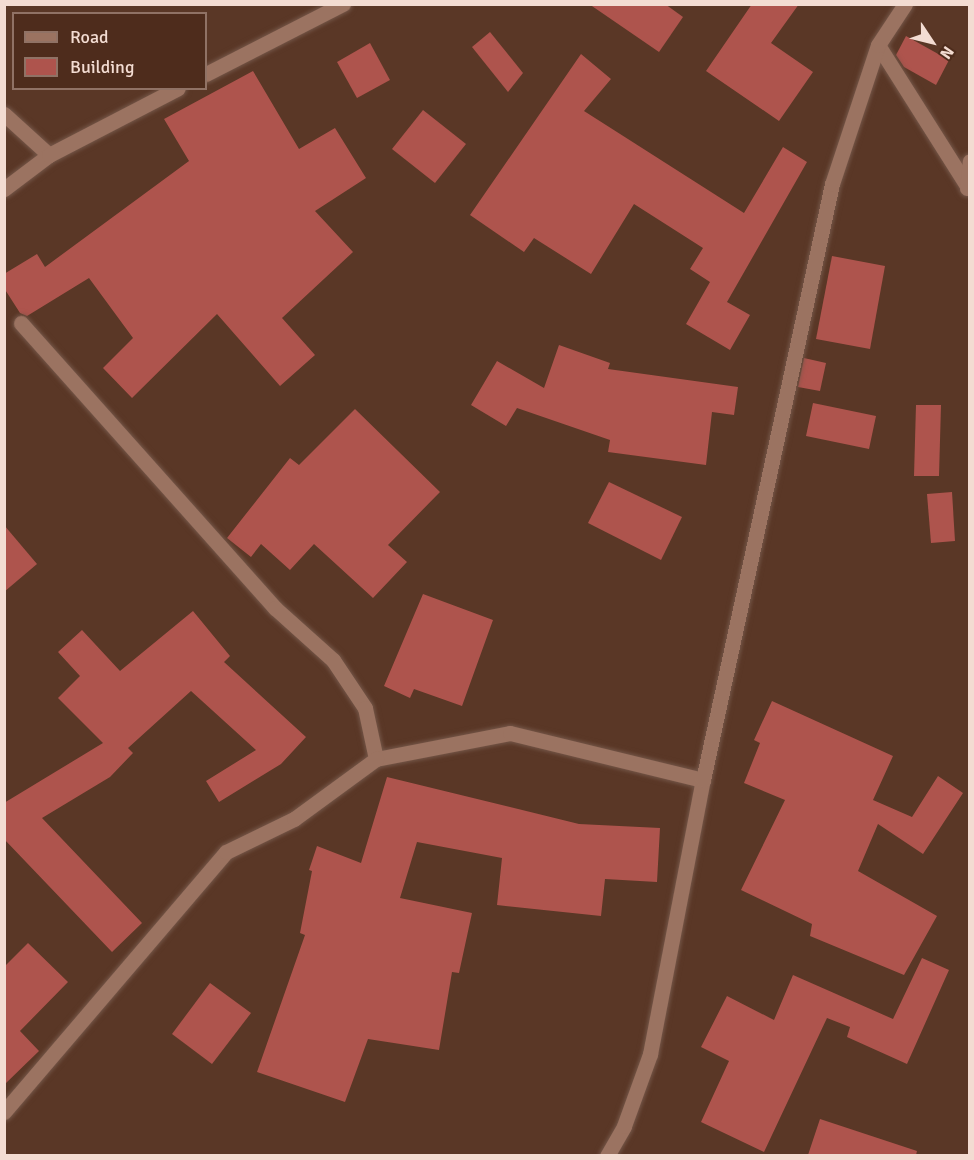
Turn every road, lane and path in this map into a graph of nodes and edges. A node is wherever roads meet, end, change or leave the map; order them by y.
1 (343, 4) edge
2 (905, 4) edge
3 (878, 45) junction
4 (207, 73) edge
5 (174, 90) edge
6 (4, 114) edge
7 (49, 155) junction
8 (969, 161) edge
9 (4, 189) edge
10 (968, 190) edge
11 (21, 323) dead end
12 (376, 759) junction
13 (703, 780) junction
14 (4, 1112) edge
15 (607, 1155) edge

1 - 4 street
2 - 3 street
3 - 10 street
3 - 13 street
5 - 7 street
6 - 7 street
7 - 9 street
8 - 10 street
11 - 12 street
12 - 13 street
12 - 14 street
13 - 15 street

